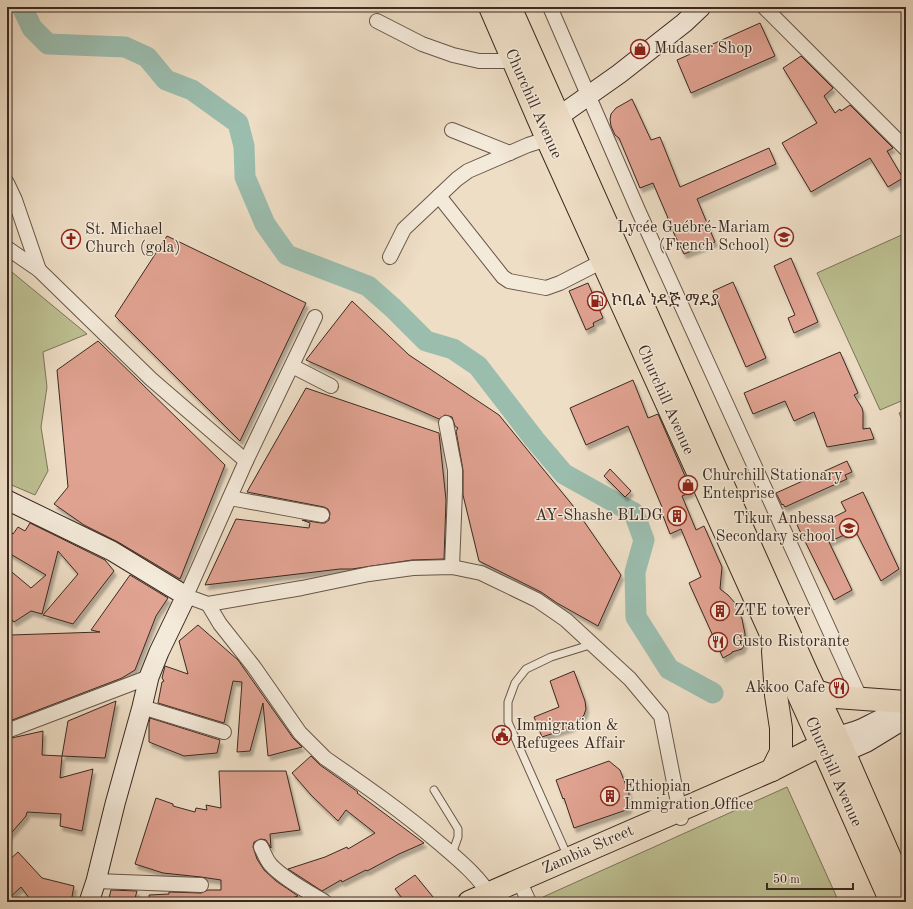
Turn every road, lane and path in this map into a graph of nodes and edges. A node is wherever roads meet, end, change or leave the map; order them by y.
1 (490, 7) edge
2 (510, 7) edge
3 (550, 7) edge
4 (701, 7) edge
5 (764, 7) edge
6 (377, 20) dead end
7 (514, 60) junction
8 (588, 97) junction
9 (558, 118) junction
10 (452, 130) dead end
11 (547, 139) junction
12 (906, 149) edge
13 (510, 152) junction
14 (7, 183) edge
15 (439, 196) junction
16 (7, 248) edge
17 (390, 257) dead end
18 (603, 261) junction
19 (39, 270) junction
20 (315, 317) dead end
21 (292, 366) junction
22 (331, 386) dead end
23 (446, 422) dead end
24 (246, 461) junction
25 (230, 498) junction
26 (7, 500) edge
27 (322, 515) dead end
28 (452, 567) junction
29 (186, 596) junction
30 (208, 604) junction
31 (772, 636) junction
32 (593, 644) junction
33 (149, 678) junction
34 (816, 690) junction
35 (857, 690) dead end
36 (906, 702) edge
37 (142, 707) junction
38 (906, 714) edge
39 (906, 718) edge
40 (7, 731) edge
41 (224, 732) dead end
42 (833, 749) junction
43 (772, 770) junction
44 (434, 790) dead end
45 (681, 815) junction
46 (262, 847) dead end
47 (452, 854) junction
48 (572, 863) junction
49 (96, 881) junction
50 (201, 885) dead end
51 (524, 891) edge
52 (906, 894) edge
53 (493, 899) edge
54 (88, 902) edge
55 (325, 902) edge
56 (469, 902) edge
57 (891, 902) edge

1 - 7 main road, Churchill Avenue
2 - 9 main road, Churchill Avenue
3 - 8 street
4 - 8 street
5 - 12 street
6 - 7 street
7 - 11 main road, Churchill Avenue
8 - 9 street
8 - 35 street
9 - 34 main road, Churchill Avenue
10 - 13 street
11 - 13 street
11 - 18 main road, Churchill Avenue
13 - 15 street
14 - 19 street
15 - 17 street
15 - 18 street
16 - 19 street
18 - 31 main road, Churchill Avenue
19 - 24 street
20 - 21 street
21 - 22 street
21 - 24 street
23 - 28 street
24 - 25 street
25 - 27 street
25 - 29 street
26 - 29 street
28 - 30 street
28 - 32 street
29 - 30 street
29 - 33 street
30 - 47 street
31 - 42 main road, Churchill Avenue
31 - 43 main road
32 - 45 street
32 - 48 lane
33 - 37 street
33 - 40 street
34 - 36 main road
34 - 42 main road, Churchill Avenue
37 - 41 street
37 - 49 street
38 - 42 street
39 - 42 street
42 - 43 main road, Zambia Street
42 - 45 main road, Zambia Street
42 - 52 main road, Churchill Avenue
42 - 57 main road, Churchill Avenue
43 - 45 main road, Zambia Street
44 - 47 lane
45 - 48 main road, Zambia Street
46 - 55 street
47 - 53 street
48 - 51 main road, Zambia Street
49 - 50 street
49 - 54 street
51 - 53 main road, Zambia Street
53 - 56 main road, Zambia Street

